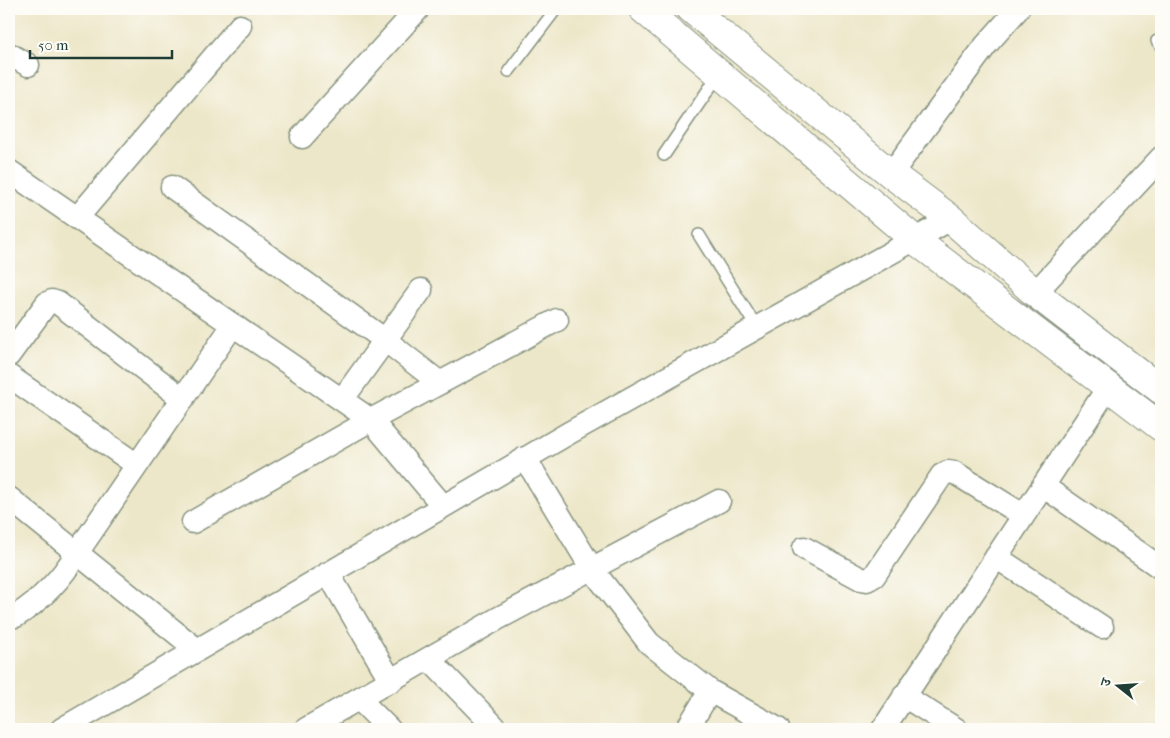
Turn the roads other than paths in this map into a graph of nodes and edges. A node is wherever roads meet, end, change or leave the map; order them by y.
1 (418, 9) edge
2 (556, 9) edge
3 (643, 9) edge
4 (691, 9) edge
5 (1016, 10) edge
6 (240, 26) dead end
7 (9, 54) edge
8 (28, 65) dead end
9 (509, 71) dead end
10 (720, 74) junction
11 (302, 137) dead end
12 (664, 156) dead end
13 (1161, 158) edge
14 (891, 174) junction
15 (11, 178) edge
16 (172, 187) dead end
17 (77, 218) junction
18 (951, 219) junction
19 (699, 235) dead end
20 (915, 240) junction
21 (420, 290) dead end
22 (1035, 293) junction
23 (557, 320) dead end
24 (233, 325) junction
25 (757, 328) junction
26 (385, 340) junction
27 (9, 355) edge
28 (9, 376) edge
29 (440, 383) junction
30 (1109, 386) junction
31 (1161, 390) edge
32 (183, 398) junction
33 (342, 400) junction
34 (371, 420) junction
35 (1161, 427) edge
36 (525, 458) junction
37 (137, 465) junction
38 (1043, 486) junction
39 (9, 498) edge
40 (719, 501) dead end
41 (443, 506) junction
42 (1023, 515) junction
43 (193, 522) dead end
44 (804, 548) dead end
45 (77, 553) junction
46 (996, 557) junction
47 (1161, 568) edge
48 (592, 569) junction
49 (328, 572) junction
50 (11, 619) edge
51 (1102, 627) dead end
52 (196, 649) junction
53 (429, 659) junction
54 (391, 681) junction
55 (710, 691) junction
56 (904, 696) junction
57 (359, 699) junction
58 (493, 725) dead end
59 (62, 729) edge
60 (306, 729) edge
61 (389, 729) edge
62 (687, 729) edge
63 (778, 729) edge
64 (883, 729) edge
65 (956, 729) edge

1 - 11 street
2 - 9 lane
3 - 10 main road
4 - 14 main road
5 - 14 street
6 - 17 street
7 - 8 street
10 - 12 lane
10 - 20 main road
13 - 22 street
14 - 18 main road
15 - 17 street
16 - 26 street
17 - 24 street
18 - 20 street
18 - 22 main road
19 - 25 lane
20 - 25 street
20 - 30 main road
21 - 26 street
22 - 31 main road
23 - 29 street
24 - 32 street
24 - 33 street
25 - 36 street
26 - 29 street
26 - 33 street
27 - 32 street
28 - 37 street
29 - 34 street
30 - 35 main road
30 - 38 street
32 - 37 street
33 - 34 street
34 - 41 street
34 - 43 street
36 - 41 street
36 - 48 street
37 - 45 street
38 - 42 street
38 - 47 street
39 - 45 street
40 - 48 street
41 - 49 street
42 - 44 street
42 - 46 street
45 - 50 street
45 - 52 street
46 - 51 street
46 - 56 street
48 - 53 street
48 - 55 street
49 - 52 street
49 - 54 street
52 - 59 street
53 - 54 street
53 - 58 street
54 - 57 street
55 - 62 street
55 - 63 street
56 - 64 street
56 - 65 street
57 - 60 street
57 - 61 street

